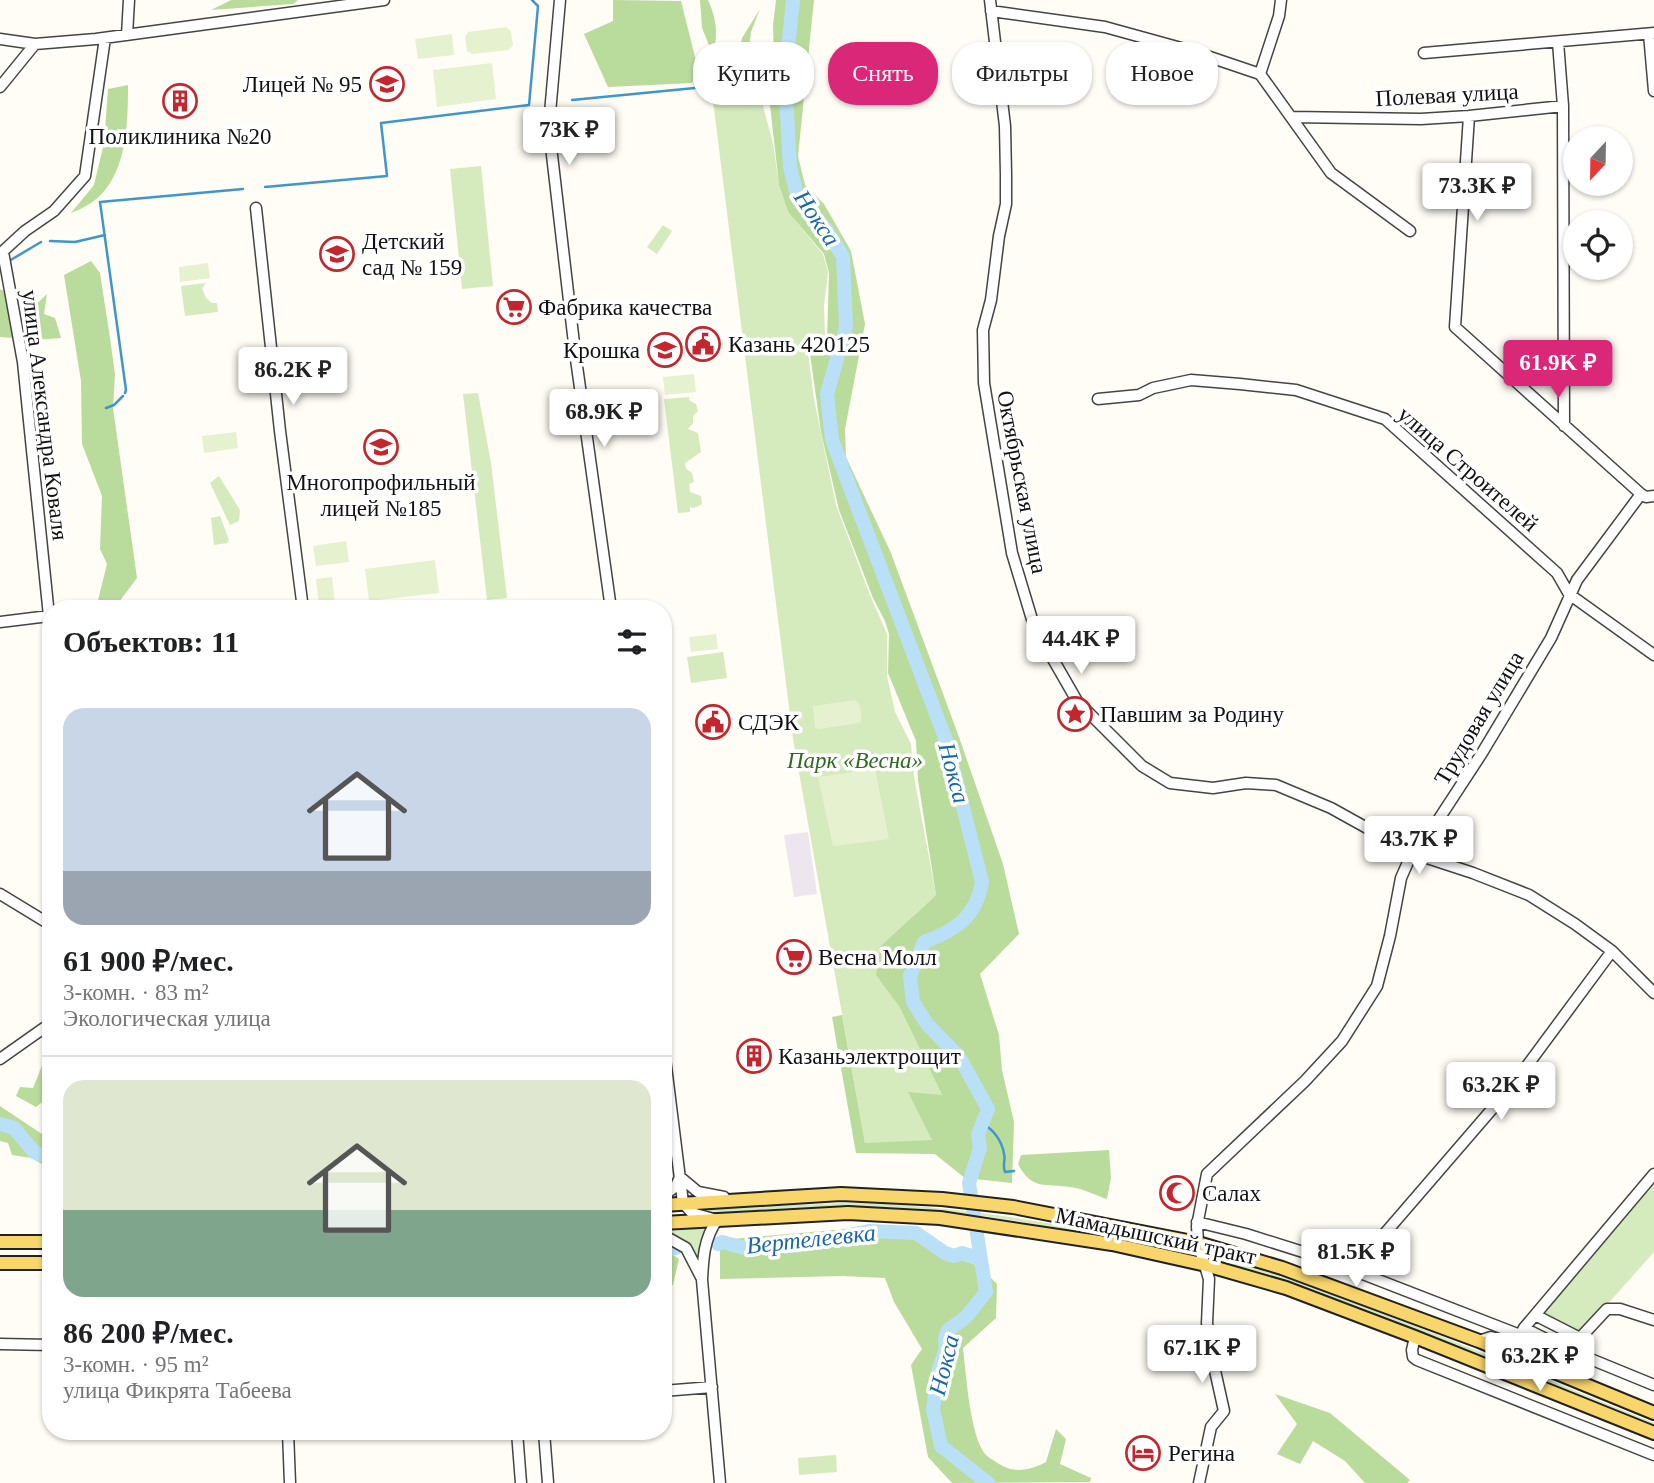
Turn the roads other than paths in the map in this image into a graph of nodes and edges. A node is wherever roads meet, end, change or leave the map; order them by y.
1 (129, 0) edge
2 (384, 0) edge
3 (560, 0) edge
4 (1280, 0) edge
5 (990, 5) edge
6 (1651, 34) edge
7 (127, 35) junction
8 (101, 38) junction
9 (0, 39) edge
10 (1558, 42) junction
11 (35, 44) junction
12 (1424, 53) dead end
13 (1260, 74) junction
14 (0, 87) edge
15 (1654, 91) edge
16 (1563, 106) junction
17 (1469, 116) junction
18 (1291, 117) junction
19 (256, 208) dead end
20 (1410, 231) dead end
21 (2, 253) edge
22 (1098, 399) dead end
23 (1564, 426) junction
24 (1641, 494) junction
25 (1654, 496) edge
26 (1569, 594) junction
27 (47, 600) edge
28 (302, 600) edge
29 (610, 600) edge
30 (42, 617) edge
31 (0, 622) edge
32 (1654, 654) edge
33 (1412, 853) junction
34 (0, 894) edge
35 (42, 920) edge
36 (1612, 951) junction
37 (1654, 993) edge
38 (42, 1029) edge
39 (0, 1059) edge
40 (672, 1113) edge
41 (1654, 1174) edge
42 (680, 1177) junction
43 (672, 1189) edge
44 (740, 1199) junction
45 (683, 1203) junction
46 (672, 1204) edge
47 (717, 1220) junction
48 (672, 1222) edge
49 (1198, 1222) junction
50 (672, 1240) edge
51 (0, 1242) edge
52 (42, 1242) edge
53 (1198, 1243) junction
54 (0, 1263) edge
55 (42, 1263) edge
56 (1206, 1265) junction
57 (1360, 1274) junction
58 (702, 1280) junction
59 (1535, 1315) junction
60 (1654, 1320) edge
61 (1521, 1333) junction
62 (1415, 1337) junction
63 (1479, 1341) junction
64 (0, 1344) edge
65 (42, 1345) edge
66 (1538, 1365) junction
67 (1654, 1385) edge
68 (712, 1387) junction
69 (672, 1390) edge
70 (1654, 1413) edge
71 (1654, 1433) edge
72 (288, 1440) edge
73 (518, 1440) edge
74 (545, 1440) edge
75 (1654, 1455) edge
76 (290, 1483) edge
77 (521, 1483) edge
78 (548, 1483) edge
79 (720, 1483) edge
80 (1199, 1483) edge

1 - 7 street
2 - 7 street
3 - 29 street
4 - 13 street
5 - 13 street
5 - 33 street, Октябрьская улица
6 - 10 street
6 - 15 street
7 - 8 street
8 - 11 street
8 - 21 street
9 - 11 street
10 - 12 street
10 - 16 street
11 - 14 street
13 - 18 street
16 - 17 street, Полевая улица
16 - 23 street
17 - 18 street, Полевая улица
17 - 23 street
18 - 20 street
19 - 28 street
21 - 27 street, улица Александра Коваля
22 - 26 street, улица Строителей
23 - 24 street
24 - 25 street
24 - 26 street, Трудовая улица
26 - 32 street, улица Строителей
26 - 33 street, Трудовая улица
30 - 31 street, улица Александра Коваля
33 - 36 street, Октябрьская улица
33 - 49 street, Трудовая улица
34 - 35 street
36 - 37 street, Октябрьская улица
36 - 57 street
38 - 39 street
40 - 42 street
41 - 59 street
42 - 43 street
42 - 44 street
42 - 45 street
44 - 45 main road, Мамадышский тракт
44 - 53 main road, Мамадышский тракт
45 - 46 main road, Мамадышский тракт
45 - 47 street
47 - 48 main road, Мамадышский тракт
47 - 56 main road, Мамадышский тракт
47 - 58 street
49 - 53 street, Трудовая улица
49 - 57 street
50 - 58 street
51 - 52 main road
53 - 56 street, Трудовая улица
53 - 63 main road, Мамадышский тракт
54 - 55 main road
56 - 62 main road, Мамадышский тракт
56 - 80 street, Трудовая улица
57 - 61 street
58 - 68 street
59 - 60 street
59 - 61 street
61 - 63 street
61 - 66 street
61 - 67 street
62 - 71 main road, Мамадышский тракт
62 - 75 street
63 - 66 main road, Мамадышский тракт
64 - 65 street
66 - 70 main road, Мамадышский тракт
68 - 69 street
68 - 79 street
72 - 76 street
73 - 77 street
74 - 78 street

